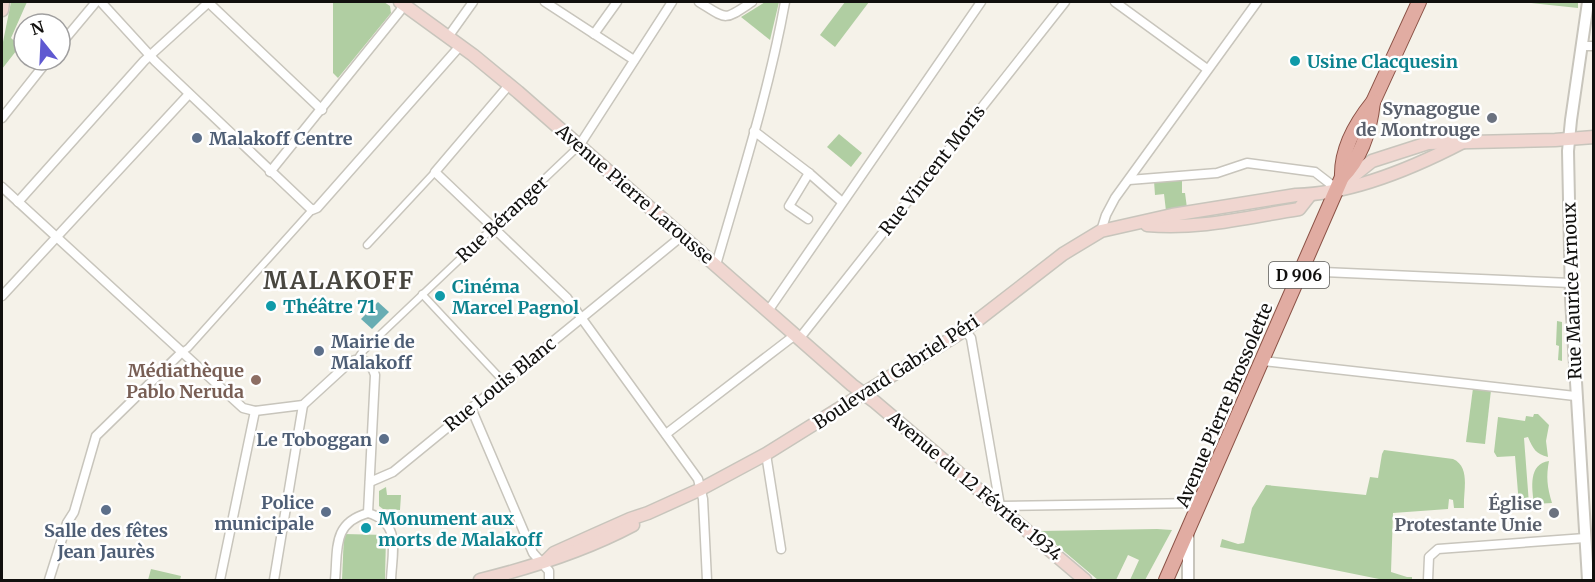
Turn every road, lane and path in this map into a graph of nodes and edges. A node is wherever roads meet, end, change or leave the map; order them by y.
1 (3, 2) edge
2 (96, 2) edge
3 (101, 2) edge
4 (208, 2) edge
5 (402, 2) edge
6 (473, 2) edge
7 (545, 2) edge
8 (617, 2) edge
9 (672, 2) edge
10 (699, 2) edge
11 (752, 2) edge
12 (785, 2) edge
13 (981, 2) edge
14 (1065, 2) edge
15 (1115, 2) edge
16 (1257, 2) edge
17 (1419, 2) edge
18 (1588, 2) edge
19 (2, 10) edge
20 (72, 31) edge
21 (594, 34) junction
22 (448, 37) junction
23 (460, 46) junction
24 (1581, 46) junction
25 (1593, 46) edge
26 (150, 56) junction
27 (634, 60) junction
28 (1207, 69) junction
29 (38, 72) edge
30 (509, 85) junction
31 (189, 94) junction
32 (322, 110) junction
33 (2, 118) edge
34 (754, 131) junction
35 (1593, 137) edge
36 (1569, 139) junction
37 (1463, 142) junction
38 (579, 146) junction
39 (270, 172) junction
40 (435, 172) junction
41 (809, 173) junction
42 (1129, 180) junction
43 (1339, 183) junction
44 (2, 187) edge
45 (18, 202) junction
46 (842, 202) junction
47 (312, 210) junction
48 (808, 219) dead end
49 (493, 227) junction
50 (1101, 231) junction
51 (682, 236) junction
52 (56, 237) junction
53 (367, 245) dead end
54 (716, 265) junction
55 (1301, 271) junction
56 (1570, 283) junction
57 (422, 294) junction
58 (2, 296) edge
59 (768, 311) junction
60 (582, 317) junction
61 (965, 330) junction
62 (797, 337) junction
63 (182, 352) junction
64 (358, 358) junction
65 (1263, 361) junction
66 (503, 381) junction
67 (863, 394) junction
68 (1575, 396) junction
69 (303, 405) junction
70 (471, 408) junction
71 (255, 411) junction
72 (666, 434) junction
73 (765, 454) junction
74 (370, 482) junction
75 (701, 489) junction
76 (1201, 503) junction
77 (1000, 506) junction
78 (368, 513) junction
79 (1188, 531) junction
80 (1585, 538) junction
81 (781, 549) dead end
82 (543, 561) junction
83 (49, 580) edge
84 (220, 580) edge
85 (274, 580) edge
86 (335, 580) edge
87 (391, 580) edge
88 (480, 580) edge
89 (549, 580) edge
90 (706, 580) edge
91 (1085, 580) edge
92 (1167, 580) edge
93 (1188, 580) edge
94 (1428, 580) edge
95 (1588, 580) edge

1 - 19 main road
2 - 20 street
3 - 26 street
4 - 26 street
4 - 32 street
5 - 22 main road, Avenue Pierre Larousse
5 - 32 street
6 - 22 street
7 - 21 street
8 - 21 street
9 - 27 street
10 - 11 street
12 - 34 street
13 - 46 street
14 - 62 street, Rue Vincent Moris
15 - 28 street
16 - 28 street
17 - 43 main road, Avenue Pierre Brossolette / D 906
18 - 24 street, Rue Maurice Arnoux
21 - 27 street
22 - 23 main road, Avenue Pierre Larousse
23 - 30 main road, Avenue Pierre Larousse
23 - 47 street
24 - 25 street
24 - 36 street, Rue Maurice Arnoux
26 - 31 street
26 - 45 street
27 - 38 street
28 - 42 street
29 - 33 street
30 - 38 main road, Avenue Pierre Larousse
30 - 40 street
31 - 39 street
31 - 52 street
32 - 39 street
34 - 41 street
34 - 54 street
35 - 36 main road
36 - 37 main road
36 - 56 street, Rue Maurice Arnoux
37 - 43 main road, Boulevard Gabriel Péri
37 - 43 main road
38 - 49 street, Rue Béranger
38 - 51 main road, Avenue Pierre Larousse
39 - 47 street
40 - 49 street
40 - 53 street
41 - 46 street
41 - 48 street
42 - 43 street
42 - 50 street
43 - 50 main road, Boulevard Gabriel Péri
43 - 55 main road, Avenue Pierre Brossolette / D 906
44 - 45 street
45 - 52 street
46 - 59 street
47 - 63 street
49 - 57 street, Rue Béranger
49 - 60 street
50 - 61 main road, Boulevard Gabriel Péri
51 - 54 main road, Avenue Pierre Larousse
51 - 60 street, Rue Louis Blanc
52 - 58 street
52 - 63 street
54 - 59 main road, Avenue Pierre Larousse
55 - 56 street
55 - 65 main road, Avenue Pierre Brossolette / D 906
56 - 68 street, Rue Maurice Arnoux
57 - 64 street, Rue Béranger
57 - 66 street
59 - 62 main road, Avenue Pierre Larousse
60 - 66 street, Rue Louis Blanc
60 - 72 street
61 - 67 main road, Boulevard Gabriel Péri
61 - 77 street
62 - 67 main road, Avenue Pierre Larousse
62 - 72 street, Rue Vincent Moris
63 - 71 street
63 - 83 street
64 - 69 street, Rue Béranger
64 - 74 street
65 - 68 street
65 - 76 main road, Avenue Pierre Brossolette / D 906
66 - 70 street, Rue Louis Blanc
67 - 73 main road, Boulevard Gabriel Péri
67 - 77 main road, Avenue du 12 Février 1934
68 - 80 street, Rue Maurice Arnoux
69 - 71 street
69 - 85 street
70 - 74 street, Rue Louis Blanc
70 - 82 street
71 - 84 street
72 - 75 street
73 - 75 main road, Boulevard Gabriel Péri
73 - 81 street
74 - 78 street
75 - 82 main road, Boulevard Gabriel Péri
75 - 90 street
76 - 77 street
76 - 79 main road, Avenue Pierre Brossolette / D 906
77 - 91 main road, Avenue du 12 Février 1934
78 - 86 street
78 - 87 street
79 - 92 main road, Avenue Pierre Brossolette / D 906
79 - 93 street
80 - 94 street
80 - 95 street, Rue Maurice Arnoux
82 - 88 main road, Boulevard Gabriel Péri
82 - 89 street

